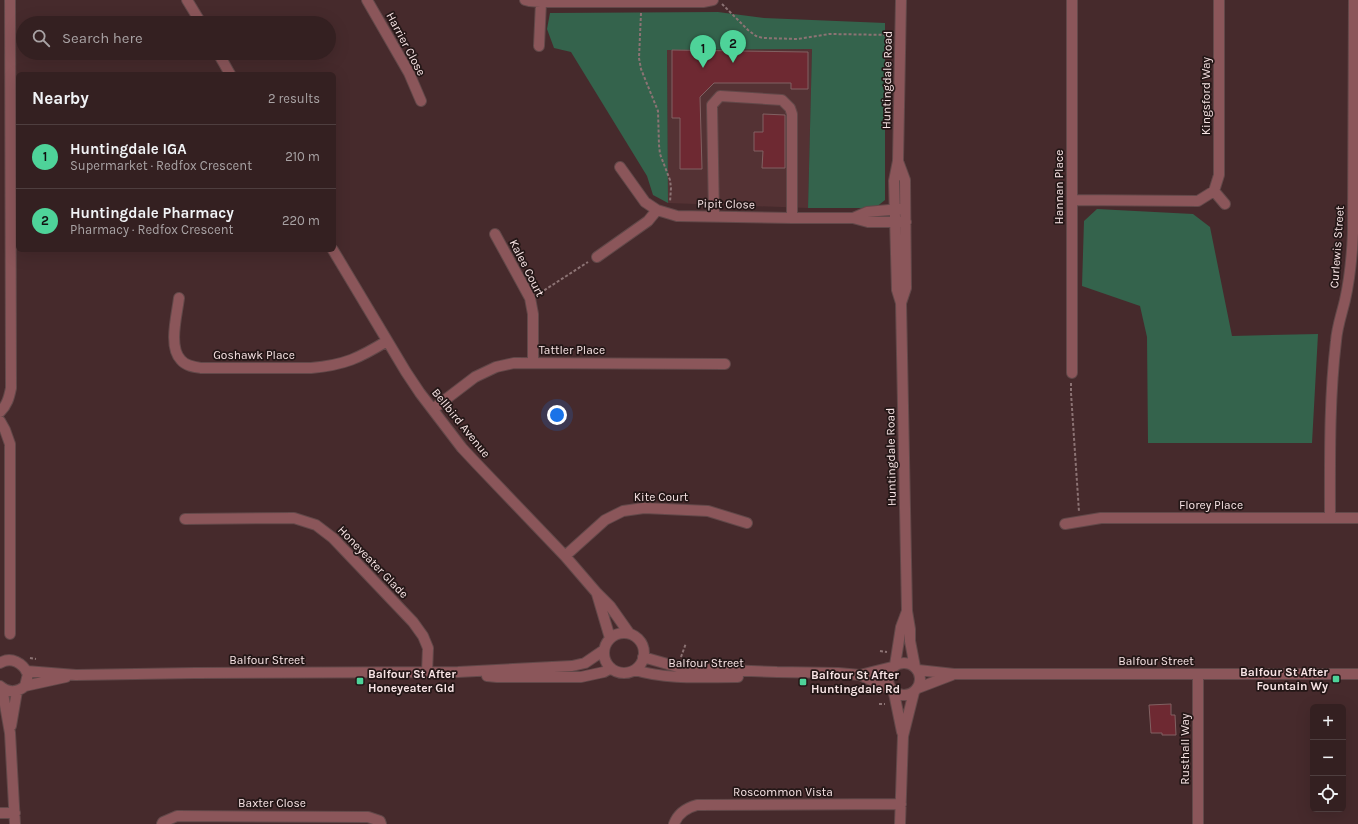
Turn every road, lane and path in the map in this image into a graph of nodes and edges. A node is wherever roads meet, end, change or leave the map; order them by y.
1 (10, 0) edge
2 (187, 0) edge
3 (367, 0) edge
4 (525, 0) edge
5 (713, 0) edge
6 (720, 0) edge
7 (901, 0) edge
8 (1072, 0) edge
9 (1219, 0) edge
10 (1354, 0) edge
11 (541, 2) junction
12 (642, 2) junction
13 (197, 16) edge
14 (901, 35) junction
15 (539, 46) dead end
16 (222, 60) edge
17 (229, 72) edge
18 (421, 101) dead end
19 (898, 161) junction
20 (620, 167) dead end
21 (14, 187) edge
22 (1214, 191) junction
23 (1072, 200) junction
24 (1225, 204) dead end
25 (906, 209) junction
26 (657, 210) junction
27 (895, 210) junction
28 (668, 214) junction
29 (714, 216) junction
30 (792, 218) junction
31 (853, 218) junction
32 (900, 222) junction
33 (495, 234) dead end
34 (334, 252) edge
35 (597, 257) joint
36 (179, 298) dead end
37 (530, 298) junction
38 (387, 341) junction
39 (532, 362) junction
40 (725, 364) dead end
41 (1072, 373) joint
42 (433, 409) junction
43 (0, 412) edge
44 (0, 421) edge
45 (1330, 518) junction
46 (1358, 518) edge
47 (185, 519) dead end
48 (1079, 521) junction
49 (747, 523) dead end
50 (1065, 524) dead end
51 (565, 556) junction
52 (596, 592) junction
53 (907, 611) junction
54 (629, 633) junction
55 (10, 634) dead end
56 (610, 638) junction
57 (604, 650) junction
58 (643, 657) junction
59 (0, 663) edge
60 (894, 666) junction
61 (611, 668) junction
62 (916, 669) junction
63 (635, 670) junction
64 (26, 671) junction
65 (458, 672) junction
66 (777, 672) junction
67 (427, 673) junction
68 (954, 674) junction
69 (1198, 674) junction
70 (1358, 674) edge
71 (76, 675) junction
72 (860, 675) junction
73 (1, 687) edge
74 (21, 688) junction
75 (916, 690) junction
76 (892, 691) junction
77 (10, 734) junction
78 (903, 736) junction
79 (901, 804) junction
80 (0, 813) edge
81 (15, 813) junction
82 (15, 824) edge
83 (162, 824) edge
84 (381, 824) edge
85 (674, 824) edge
86 (900, 824) edge
87 (1198, 824) edge

1 - 21 street
2 - 13 street
3 - 18 street, Harrier Close
4 - 11 street
5 - 12 street
6 - 14 path
7 - 14 street, Huntingdale Road
8 - 23 street, Hannan Place
9 - 22 street, Kingsford Way
10 - 45 street, Curlewis Street
11 - 12 street
11 - 15 street
12 - 28 path
14 - 19 street, Huntingdale Road
16 - 17 street
19 - 25 street, Huntingdale Road
19 - 27 street, Huntingdale Road
20 - 26 street, Pipit Close
21 - 43 street
22 - 23 street
22 - 24 street
23 - 41 street, Hannan Place
25 - 27 street, Pipit Close
25 - 32 street, Huntingdale Road
26 - 28 street, Pipit Close
26 - 35 street
27 - 31 street, Pipit Close
27 - 32 street, Huntingdale Road
28 - 29 street, Pipit Close
29 - 30 street, Pipit Close
29 - 30 street
30 - 31 street, Pipit Close
31 - 32 street, Pipit Close
32 - 53 street, Huntingdale Road
33 - 37 street, Kalee Court
34 - 38 street, Bellbird Avenue
35 - 37 path
36 - 38 street, Goshawk Place
37 - 39 street, Kalee Court
38 - 42 street, Bellbird Avenue
39 - 40 street, Tattler Place
39 - 42 street, Tattler Place
41 - 48 path
42 - 51 street, Bellbird Avenue
44 - 55 street
45 - 46 street, Florey Place
45 - 48 street, Florey Place
47 - 67 street, Honeyeater Glade
48 - 50 street, Florey Place
49 - 51 street, Kite Court
51 - 52 street, Bellbird Avenue
52 - 54 street, Bellbird Avenue
52 - 56 street, Bellbird Avenue
53 - 60 street, Huntingdale Road
53 - 62 street, Huntingdale Road
54 - 56 street
54 - 58 street
56 - 57 street
57 - 61 street
57 - 65 street, Balfour Street
58 - 63 street
58 - 66 street, Balfour Street
59 - 64 street
60 - 62 street
60 - 72 street, Balfour Street
60 - 76 street
61 - 63 street, Balfour Street
61 - 65 street, Balfour Street
62 - 68 street, Balfour Street
62 - 75 street
63 - 66 street, Balfour Street
64 - 71 street, Balfour Street
64 - 74 street
65 - 67 street, Balfour Street
66 - 72 street, Balfour Street
67 - 71 street, Balfour Street
68 - 69 street, Balfour Street
68 - 75 street, Balfour Street
69 - 70 street, Balfour Street
69 - 87 street, Rusthall Way
71 - 74 street, Balfour Street
72 - 76 street, Balfour Street
73 - 74 street
73 - 77 street
74 - 77 street
75 - 76 street
75 - 78 street
76 - 78 street
77 - 81 street
78 - 79 street
79 - 85 street, Roscommon Vista
79 - 86 street
80 - 81 street
81 - 82 street
83 - 84 street, Baxter Close

